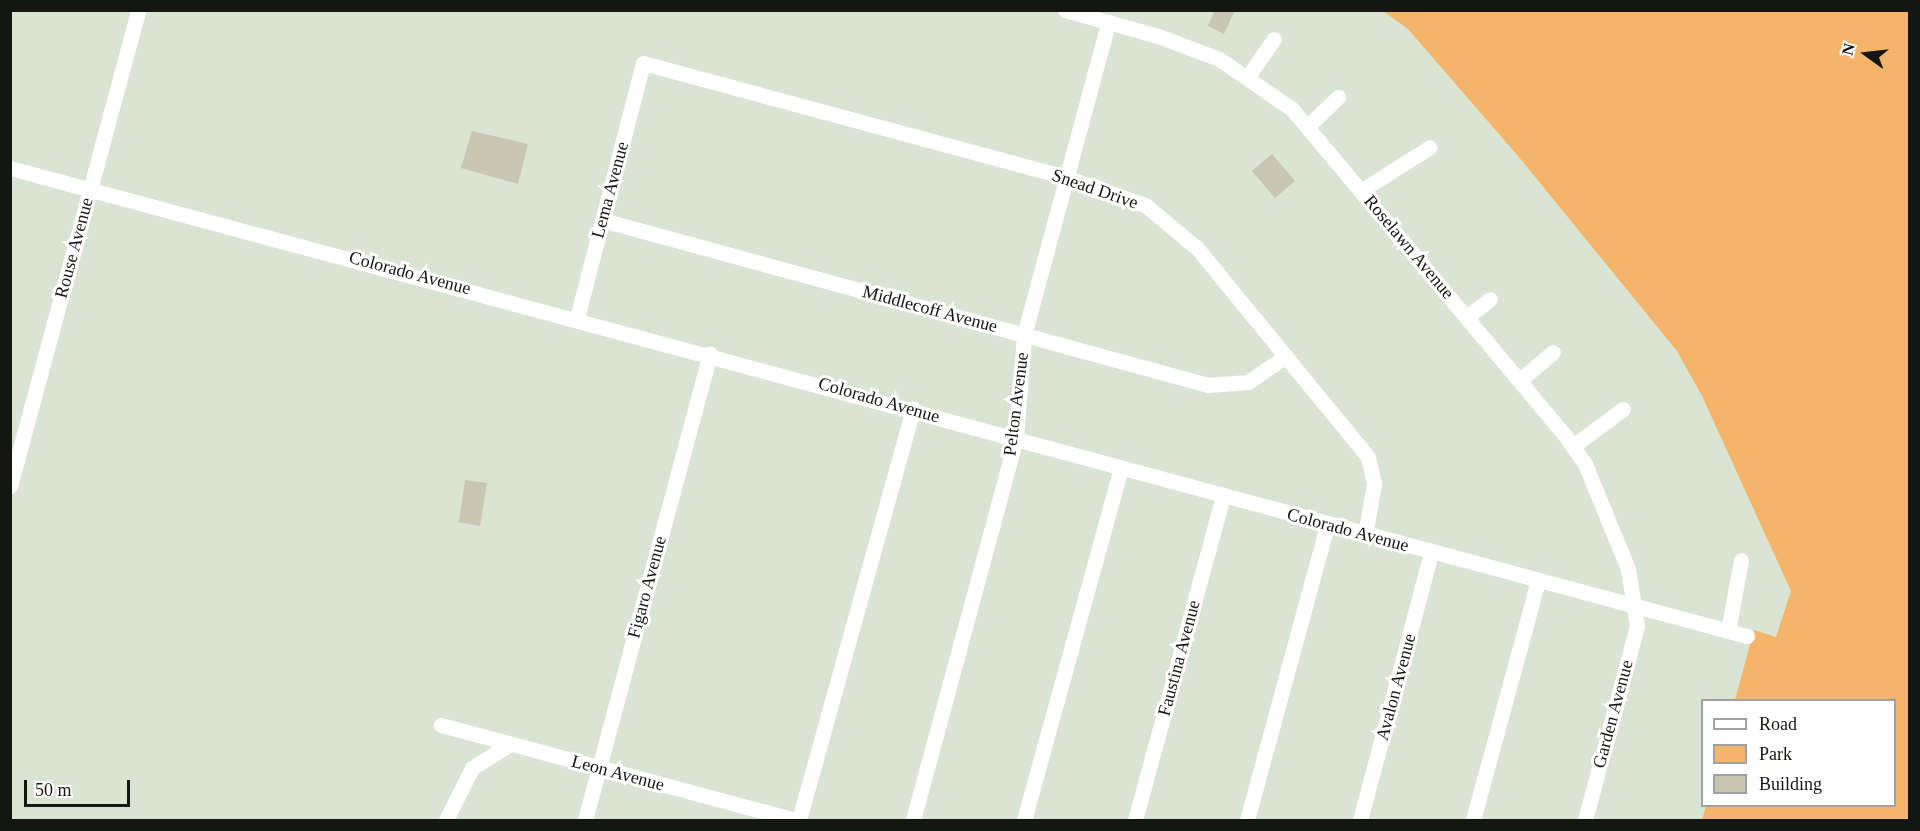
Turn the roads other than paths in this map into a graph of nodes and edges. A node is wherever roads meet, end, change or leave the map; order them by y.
1 (138, 10) edge
2 (1065, 10) edge
3 (1108, 23) junction
4 (1274, 39) dead end
5 (643, 63) joint
6 (1248, 76) junction
7 (1338, 96) dead end
8 (1308, 126) junction
9 (1430, 147) dead end
10 (10, 168) edge
11 (1065, 177) junction
12 (90, 190) junction
13 (1362, 190) junction
14 (602, 220) junction
15 (1490, 299) dead end
16 (1467, 317) junction
17 (577, 318) junction
18 (1024, 335) junction
19 (1553, 352) dead end
20 (710, 353) junction
21 (1286, 356) junction
22 (1520, 380) junction
23 (914, 408) junction
24 (1623, 409) dead end
25 (1016, 439) junction
26 (1573, 446) junction
27 (13, 467) edge
28 (1120, 468) junction
29 (10, 486) edge
30 (1223, 496) junction
31 (1327, 525) junction
32 (1365, 535) junction
33 (1431, 553) junction
34 (1741, 561) dead end
35 (1538, 580) junction
36 (1634, 607) junction
37 (1728, 631) junction
38 (1747, 636) dead end
39 (441, 725) dead end
40 (510, 744) junction
41 (599, 768) junction
42 (446, 820) edge
43 (585, 820) edge
44 (797, 820) edge
45 (913, 820) edge
46 (1024, 820) edge
47 (1135, 820) edge
48 (1247, 820) edge
49 (1360, 820) edge
50 (1473, 820) edge
51 (1585, 820) edge

1 - 12 street, Rouse Avenue
2 - 3 street, Roselawn Avenue
3 - 6 street, Roselawn Avenue
3 - 11 street, Pelton Avenue
4 - 6 street
5 - 11 street, Snead Drive
5 - 14 street, Lema Avenue
6 - 8 street, Roselawn Avenue
7 - 8 street
8 - 13 street, Roselawn Avenue
9 - 13 street
10 - 12 street, Colorado Avenue
11 - 18 street, Pelton Avenue
11 - 21 street, Snead Drive
12 - 17 street, Colorado Avenue
12 - 27 street, Rouse Avenue
13 - 16 street, Roselawn Avenue
14 - 17 street, Lema Avenue
14 - 18 street, Middlecoff Avenue
15 - 16 street
16 - 22 street, Roselawn Avenue
17 - 20 street, Colorado Avenue
18 - 21 street, Middlecoff Avenue
18 - 25 street, Pelton Avenue
19 - 22 street
20 - 23 street, Colorado Avenue
20 - 41 street, Figaro Avenue
21 - 32 street, Snead Drive
22 - 26 street, Roselawn Avenue
23 - 25 street, Colorado Avenue
23 - 44 street
24 - 26 street
25 - 28 street, Colorado Avenue
25 - 45 street, Pelton Avenue
26 - 36 street, Roselawn Avenue
27 - 29 street, Rouse Avenue
28 - 30 street, Colorado Avenue
28 - 46 street
30 - 31 street, Colorado Avenue
30 - 47 street, Faustina Avenue
31 - 32 street, Colorado Avenue
31 - 48 street
32 - 33 street, Colorado Avenue
33 - 35 street, Colorado Avenue
33 - 49 street, Avalon Avenue
34 - 37 street
35 - 36 street, Colorado Avenue
35 - 50 street
36 - 37 street, Colorado Avenue
36 - 51 street, Garden Avenue
37 - 38 street, Colorado Avenue
39 - 40 street, Leon Avenue
40 - 41 street, Leon Avenue
40 - 42 street
41 - 43 street, Figaro Avenue
41 - 44 street, Leon Avenue

